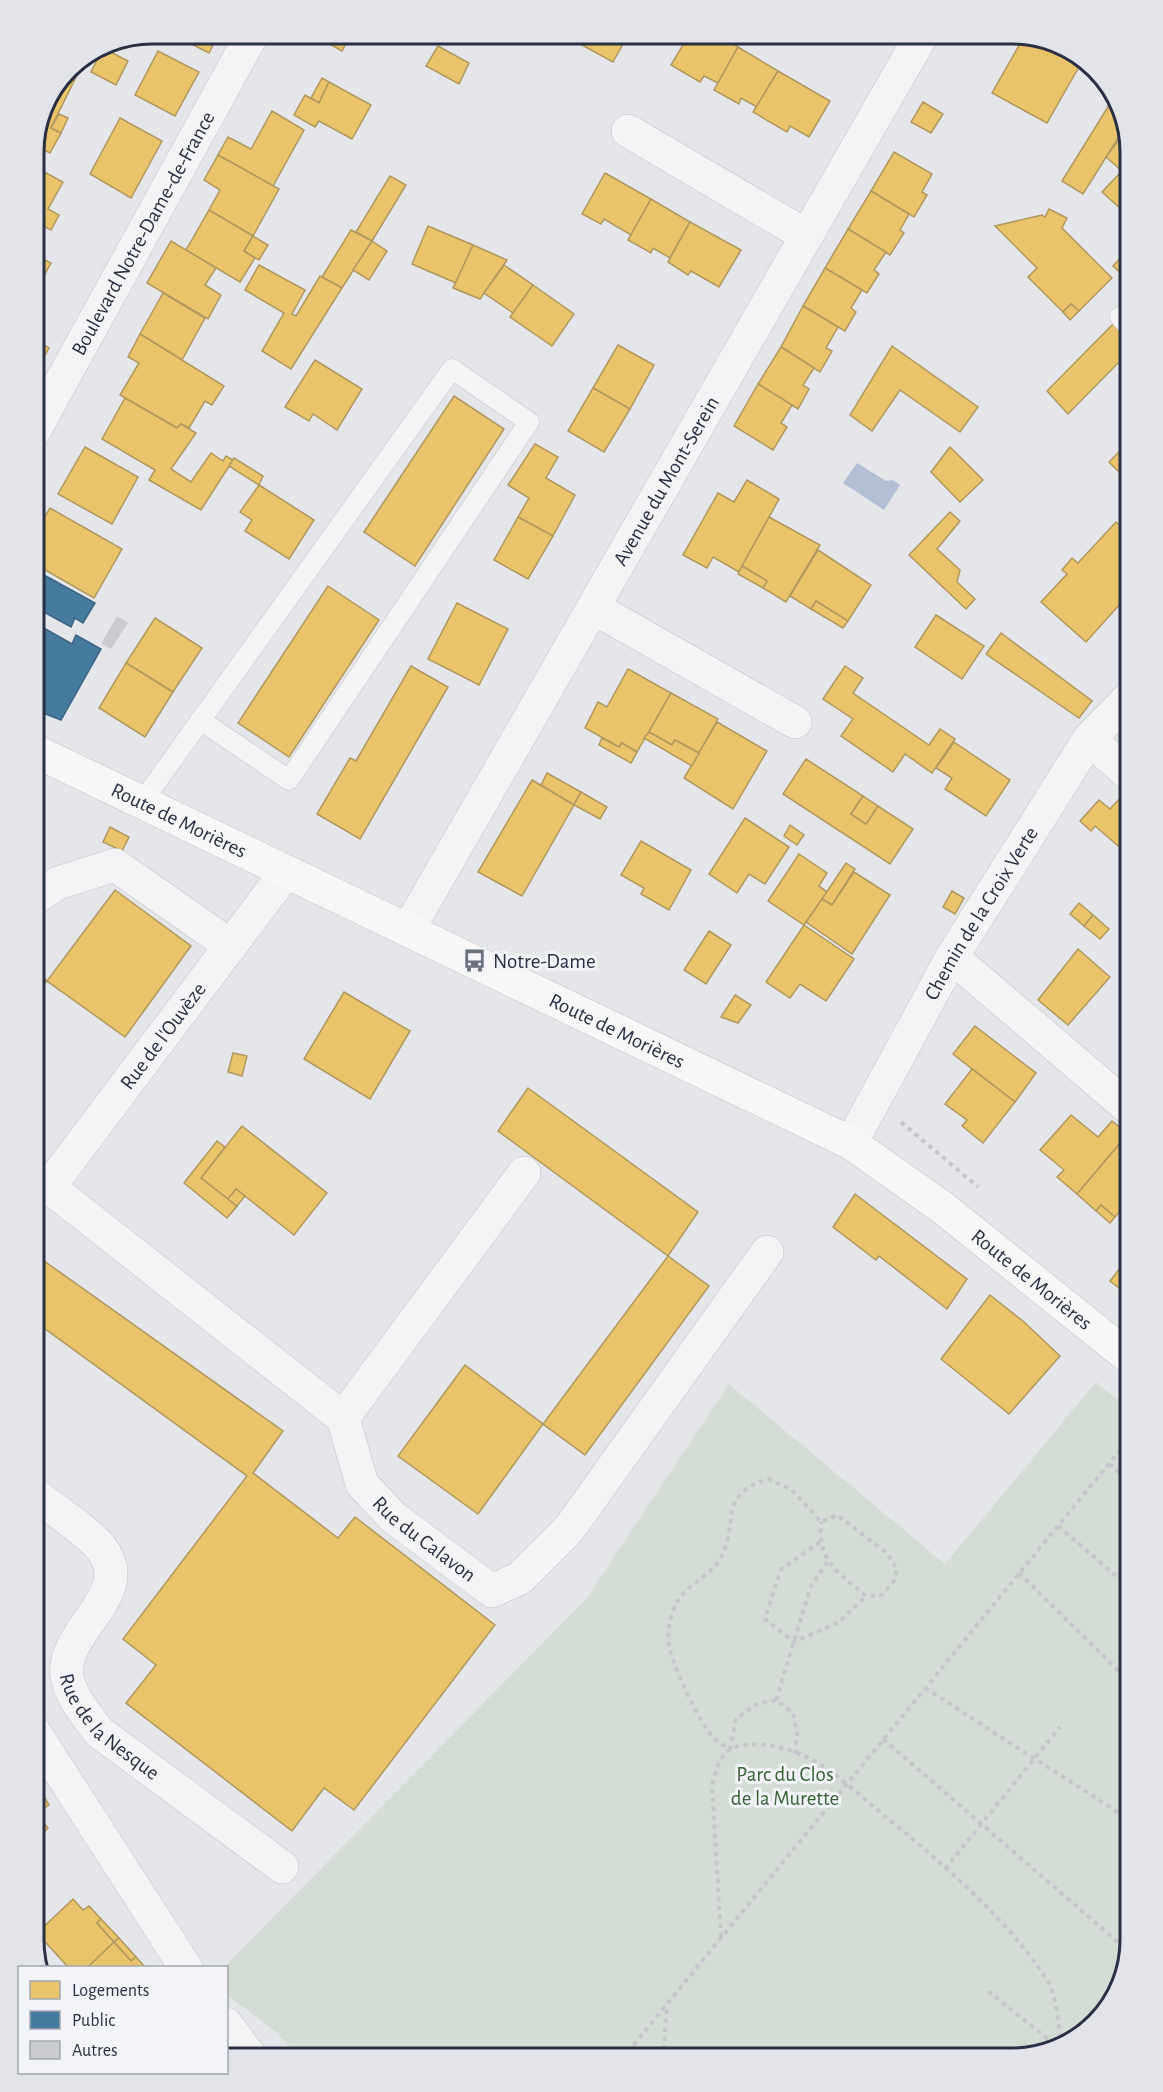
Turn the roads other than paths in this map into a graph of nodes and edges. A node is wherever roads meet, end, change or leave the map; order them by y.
1 (247, 44) edge
2 (917, 44) edge
3 (628, 131) dead end
4 (807, 236) junction
5 (44, 413) edge
6 (594, 608) junction
7 (1120, 708) edge
8 (200, 720) junction
9 (795, 722) dead end
10 (1089, 739) junction
11 (44, 755) edge
12 (1120, 766) edge
13 (141, 802) junction
14 (286, 872) junction
15 (44, 892) edge
16 (408, 930) junction
17 (231, 946) junction
18 (952, 957) junction
19 (1120, 1100) edge
20 (851, 1143) junction
21 (524, 1173) dead end
22 (44, 1181) edge
23 (44, 1187) edge
24 (766, 1252) dead end
25 (1120, 1350) edge
26 (343, 1418) junction
27 (44, 1502) edge
28 (44, 1747) edge
29 (282, 1867) dead end
30 (185, 1966) edge
31 (228, 2027) edge
32 (244, 2048) edge

1 - 5 street, Boulevard Notre-Dame-de-France
2 - 4 street, Avenue du Mont-Serein
3 - 4 street
4 - 6 street, Avenue du Mont-Serein
6 - 9 street
6 - 16 street, Avenue du Mont-Serein
7 - 10 street, Chemin de la Croix Verte
8 - 8 lane
8 - 13 lane
10 - 12 street
10 - 18 street, Chemin de la Croix Verte
11 - 13 main road, Route de Morières
13 - 14 main road, Route de Morières
14 - 16 main road, Route de Morières
14 - 17 street, Rue de l'Ouvèze
15 - 17 street
16 - 20 main road, Route de Morières
17 - 22 street, Rue de l'Ouvèze
18 - 19 street
18 - 20 street, Chemin de la Croix Verte
20 - 25 main road, Route de Morières
21 - 26 street
23 - 26 street
24 - 26 street, Rue du Calavon
27 - 29 street, Rue de la Nesque
28 - 30 street
31 - 32 street

